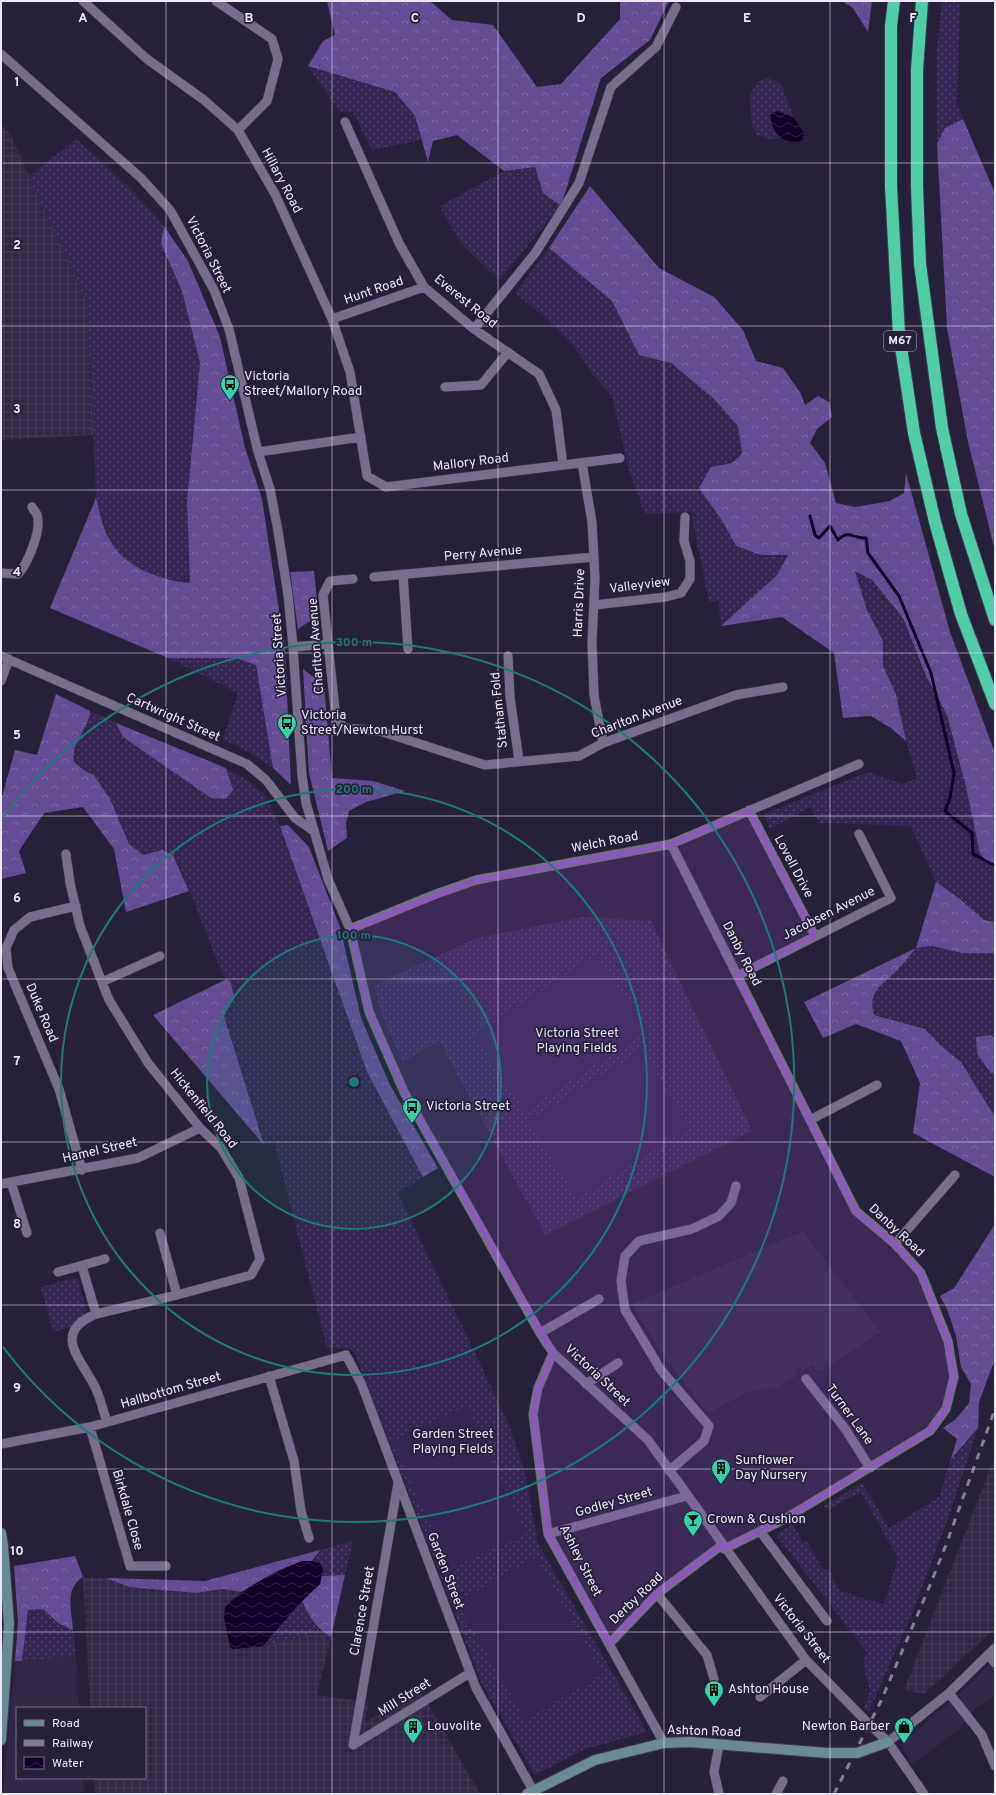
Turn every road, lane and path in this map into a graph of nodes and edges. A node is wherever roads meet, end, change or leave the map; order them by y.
1 (83, 1) edge
2 (216, 1) edge
3 (894, 1) edge
4 (922, 1) edge
5 (676, 7) dead end
6 (1, 54) edge
7 (345, 122) dead end
8 (238, 130) junction
9 (424, 287) junction
10 (332, 319) junction
11 (474, 329) junction
12 (508, 352) junction
13 (446, 388) dead end
14 (361, 436) junction
15 (258, 452) junction
16 (620, 458) dead end
17 (582, 463) junction
18 (563, 465) junction
19 (32, 507) dead end
20 (685, 517) dead end
21 (594, 557) junction
22 (1, 573) edge
23 (403, 574) junction
24 (374, 577) dead end
25 (353, 579) dead end
26 (594, 605) junction
27 (995, 620) edge
28 (328, 644) junction
29 (294, 646) junction
30 (408, 649) dead end
31 (508, 656) dead end
32 (5, 658) edge
33 (1, 681) edge
34 (783, 687) dead end
35 (995, 704) edge
36 (603, 743) junction
37 (519, 762) junction
38 (859, 764) dead end
39 (749, 810) junction
40 (314, 832) junction
41 (859, 834) dead end
42 (671, 844) junction
43 (66, 854) dead end
44 (76, 906) junction
45 (350, 929) junction
46 (815, 936) junction
47 (4, 948) edge
48 (160, 956) dead end
49 (737, 976) junction
50 (102, 982) junction
51 (876, 1085) dead end
52 (810, 1120) junction
53 (200, 1128) junction
54 (82, 1170) junction
55 (955, 1175) dead end
56 (11, 1182) junction
57 (1, 1184) edge
58 (736, 1186) dead end
59 (27, 1233) dead end
60 (160, 1233) dead end
61 (895, 1244) junction
62 (105, 1259) dead end
63 (82, 1266) junction
64 (58, 1272) dead end
65 (177, 1295) junction
66 (599, 1300) dead end
67 (96, 1314) junction
68 (540, 1333) junction
69 (553, 1353) junction
70 (346, 1355) joint
71 (618, 1363) dead end
72 (269, 1376) junction
73 (806, 1379) dead end
74 (586, 1384) junction
75 (107, 1422) junction
76 (90, 1427) junction
77 (1, 1444) edge
78 (870, 1468) junction
79 (669, 1471) junction
80 (398, 1482) junction
81 (687, 1496) junction
82 (760, 1532) junction
83 (1, 1533) edge
84 (548, 1534) junction
85 (309, 1538) dead end
86 (723, 1547) junction
87 (166, 1566) dead end
88 (3, 1575) edge
89 (657, 1594) junction
90 (827, 1620) dead end
91 (609, 1644) junction
92 (992, 1651) edge
93 (806, 1660) junction
94 (995, 1663) edge
95 (470, 1673) junction
96 (714, 1679) dead end
97 (949, 1693) junction
98 (760, 1697) dead end
99 (1, 1740) edge
100 (888, 1742) junction
101 (664, 1743) junction
102 (354, 1745) joint
103 (718, 1745) junction
104 (995, 1766) edge
105 (783, 1780) dead end
106 (532, 1793) edge
107 (719, 1794) edge
108 (776, 1794) edge
109 (924, 1794) edge

1 - 8 street, Hillary Road
2 - 8 street
3 - 35 highway, M67
4 - 27 highway, M67
5 - 11 street
6 - 15 street, Victoria Street
7 - 9 street, Everest Road
8 - 10 street, Hillary Road
9 - 10 street, Hunt Road
9 - 11 street, Everest Road
10 - 14 street, Hillary Road
11 - 12 street, Everest Road
12 - 13 street
12 - 18 street, Everest Road
14 - 15 street
14 - 18 street, Mallory Road
15 - 29 street, Victoria Street
16 - 17 street, Mallory Road
17 - 18 street, Mallory Road
17 - 21 street, Harris Drive
19 - 22 street
20 - 26 street, Valleyview
21 - 23 street, Perry Avenue
21 - 26 street, Harris Drive
23 - 24 street, Perry Avenue
23 - 30 street
25 - 28 street, Charlton Avenue
26 - 36 street, Harris Drive
28 - 29 street
28 - 37 street, Charlton Avenue
29 - 40 street, Victoria Street
31 - 37 street, Statham Fold
32 - 33 street
32 - 40 street, Cartwright Street
34 - 36 street, Charlton Avenue
36 - 37 street, Charlton Avenue
38 - 39 street, Welch Road
39 - 42 street, Welch Road
39 - 46 street, Lovell Drive
40 - 45 street, Victoria Street
41 - 46 street, Jacobsen Avenue
42 - 45 street, Welch Road
42 - 49 street, Danby Road
43 - 44 street, Hickenfield Road
44 - 47 street, Duke Road
44 - 50 street, Hickenfield Road
45 - 68 street, Victoria Street
46 - 49 street, Jacobsen Avenue
47 - 54 street, Duke Road
48 - 50 street
49 - 52 street, Danby Road
50 - 53 street, Hickenfield Road
51 - 52 street
52 - 61 street, Danby Road
53 - 54 street, Hamel Street
53 - 65 street, Hickenfield Road
54 - 56 street, Hamel Street
55 - 61 street
56 - 57 street, Hamel Street
56 - 59 street
58 - 79 street
60 - 65 street
61 - 78 street, Danby Road
62 - 63 street
63 - 64 street
63 - 67 street
65 - 67 street, Hickenfield Road
66 - 68 street
67 - 75 street, Hickenfield Road
68 - 69 street, Victoria Street
69 - 74 street, Victoria Street
69 - 84 street, Ashley Street
70 - 72 street, Hallbottom Street
70 - 80 street, Garden Street
71 - 74 street
72 - 75 street, Hallbottom Street
72 - 85 street
73 - 78 street, Turner Lane
74 - 79 street, Victoria Street
75 - 76 street, Hallbottom Street
76 - 77 street, Hallbottom Street
76 - 87 street, Birkdale Close
78 - 82 street, Danby Road
79 - 81 street, Victoria Street
80 - 95 street, Garden Street
80 - 102 street, Clarence Street
81 - 84 street, Godley Street
81 - 86 street, Victoria Street
82 - 86 street, Danby Road
82 - 90 street
83 - 88 street
84 - 91 street, Ashley Street
86 - 89 street, Derby Road
86 - 93 street, Victoria Street
88 - 99 street
89 - 91 street, Derby Road
89 - 96 street
91 - 101 street, Ashley Street
92 - 94 street
92 - 97 street
93 - 98 street
93 - 100 street, Victoria Street, bridge
95 - 102 street, Mill Street
95 - 106 street, Garden Street
97 - 100 street
97 - 104 street
100 - 103 street, Ashton Road, bridge
100 - 109 street, Victoria Street
101 - 103 street, Ashton Road
101 - 106 street, Ashton Road
103 - 107 street
105 - 108 street

